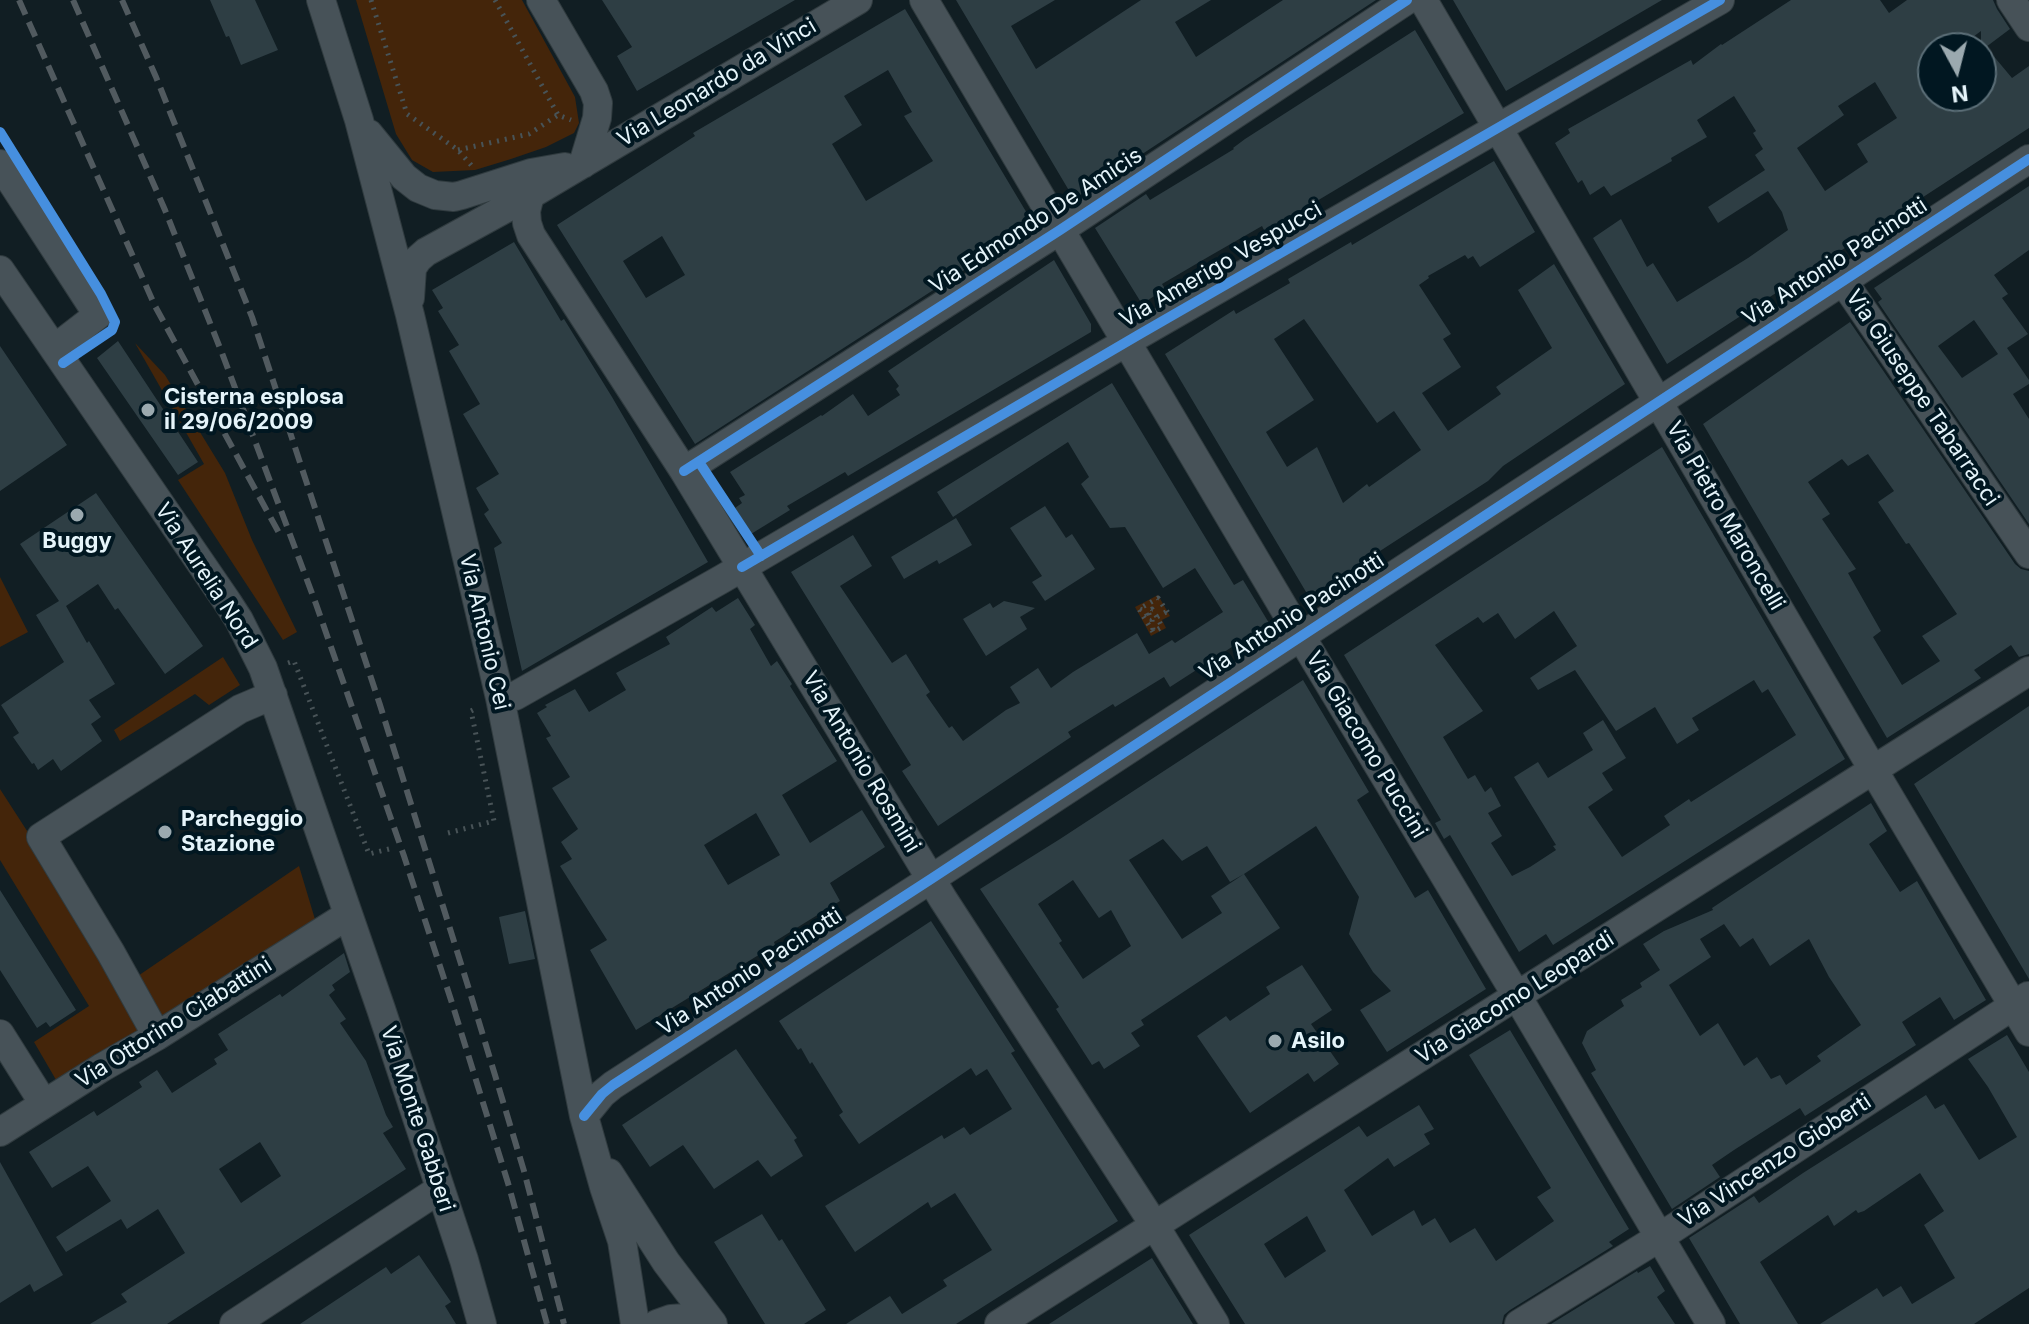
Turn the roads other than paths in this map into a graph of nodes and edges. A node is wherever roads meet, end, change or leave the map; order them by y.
1 (321, 0) edge
2 (541, 0) edge
3 (858, 0) edge
4 (924, 0) edge
5 (1407, 0) edge
6 (1423, 0) edge
7 (1720, 0) edge
8 (2011, 0) edge
9 (2029, 27) edge
10 (359, 120) junction
11 (1499, 129) junction
12 (2029, 159) edge
13 (0, 164) edge
14 (580, 165) junction
15 (530, 195) junction
16 (1060, 230) junction
17 (0, 270) edge
18 (1843, 281) junction
19 (410, 315) junction
20 (1126, 343) junction
21 (54, 349) junction
22 (1658, 402) junction
23 (684, 471) junction
24 (2029, 554) edge
25 (742, 567) junction
26 (1300, 636) junction
27 (2029, 671) edge
28 (273, 695) junction
29 (508, 697) junction
30 (1873, 770) junction
31 (931, 879) junction
32 (348, 915) junction
33 (1517, 996) junction
34 (2021, 1001) edge
35 (2029, 1032) edge
36 (0, 1034) edge
37 (157, 1036) junction
38 (44, 1104) junction
39 (584, 1116) junction
40 (0, 1132) edge
41 (593, 1148) junction
42 (440, 1189) junction
43 (1155, 1226) junction
44 (1660, 1237) junction
45 (234, 1324) edge
46 (482, 1324) edge
47 (635, 1324) edge
48 (657, 1324) edge
49 (706, 1324) edge
50 (713, 1324) edge
51 (999, 1324) edge
52 (1215, 1324) edge
53 (1519, 1324) edge
54 (1711, 1324) edge

1 - 10 street, Via Antonio Cei
2 - 14 street
3 - 14 street, Via Leonardo da Vinci
4 - 16 street, Via Giacomo Puccini
5 - 16 street, Via Edmondo De Amicis
6 - 11 street, Via Pietro Maroncelli
7 - 11 street, Via Amerigo Vespucci
8 - 9 street
10 - 14 street, Via Leonardo da Vinci
10 - 19 street, Via Antonio Cei
11 - 20 street, Via Amerigo Vespucci
11 - 22 street, Via Pietro Maroncelli
12 - 18 street, Via Antonio Pacinotti
13 - 21 street
14 - 15 street, Via Leonardo da Vinci
15 - 19 street, Via Leonardo da Vinci
15 - 23 street, Via Antonio Rosmini
16 - 20 street, Via Giacomo Puccini
16 - 23 street, Via Edmondo De Amicis
17 - 21 street, Via Aurelia Nord
18 - 22 street, Via Antonio Pacinotti
18 - 24 street, Via Giuseppe Tabarracci
19 - 29 street, Via Antonio Cei
20 - 25 street, Via Amerigo Vespucci
20 - 26 street, Via Giacomo Puccini
21 - 28 street, Via Aurelia Nord
22 - 26 street, Via Antonio Pacinotti
22 - 30 street, Via Pietro Maroncelli
23 - 25 street, Via Antonio Rosmini
25 - 29 street, Via Amerigo Vespucci
25 - 31 street, Via Antonio Rosmini
26 - 31 street, Via Antonio Pacinotti
26 - 33 street, Via Giacomo Puccini
27 - 30 street, Via Giacomo Leopardi
28 - 32 street, Via Aurelia Nord
28 - 37 street
29 - 39 street, Via Antonio Cei
30 - 33 street, Via Giacomo Leopardi
30 - 34 street, Via Pietro Maroncelli
31 - 39 street, Via Antonio Pacinotti
31 - 43 street, Via Antonio Rosmini
32 - 37 street, Via Ottorino Ciabattini
32 - 42 street, Via Monte Gabberi
33 - 43 street, Via Giacomo Leopardi
33 - 44 street, Via Giacomo Puccini
34 - 35 street, Via Pietro Maroncelli
34 - 44 street, Via Vincenzo Gioberti
36 - 38 street
37 - 38 street, Via Ottorino Ciabattini
38 - 40 street, Via Ottorino Ciabattini
39 - 41 street, Via Antonio Cei
41 - 47 street, Via Antonio Cei
41 - 50 street, Via Antonio Cei
42 - 45 street
42 - 46 street, Via Monte Gabberi
43 - 51 street, Via Giacomo Leopardi
43 - 52 street, Via Antonio Rosmini
44 - 53 street, Via Vincenzo Gioberti
44 - 54 street, Via Giacomo Puccini
48 - 49 street

